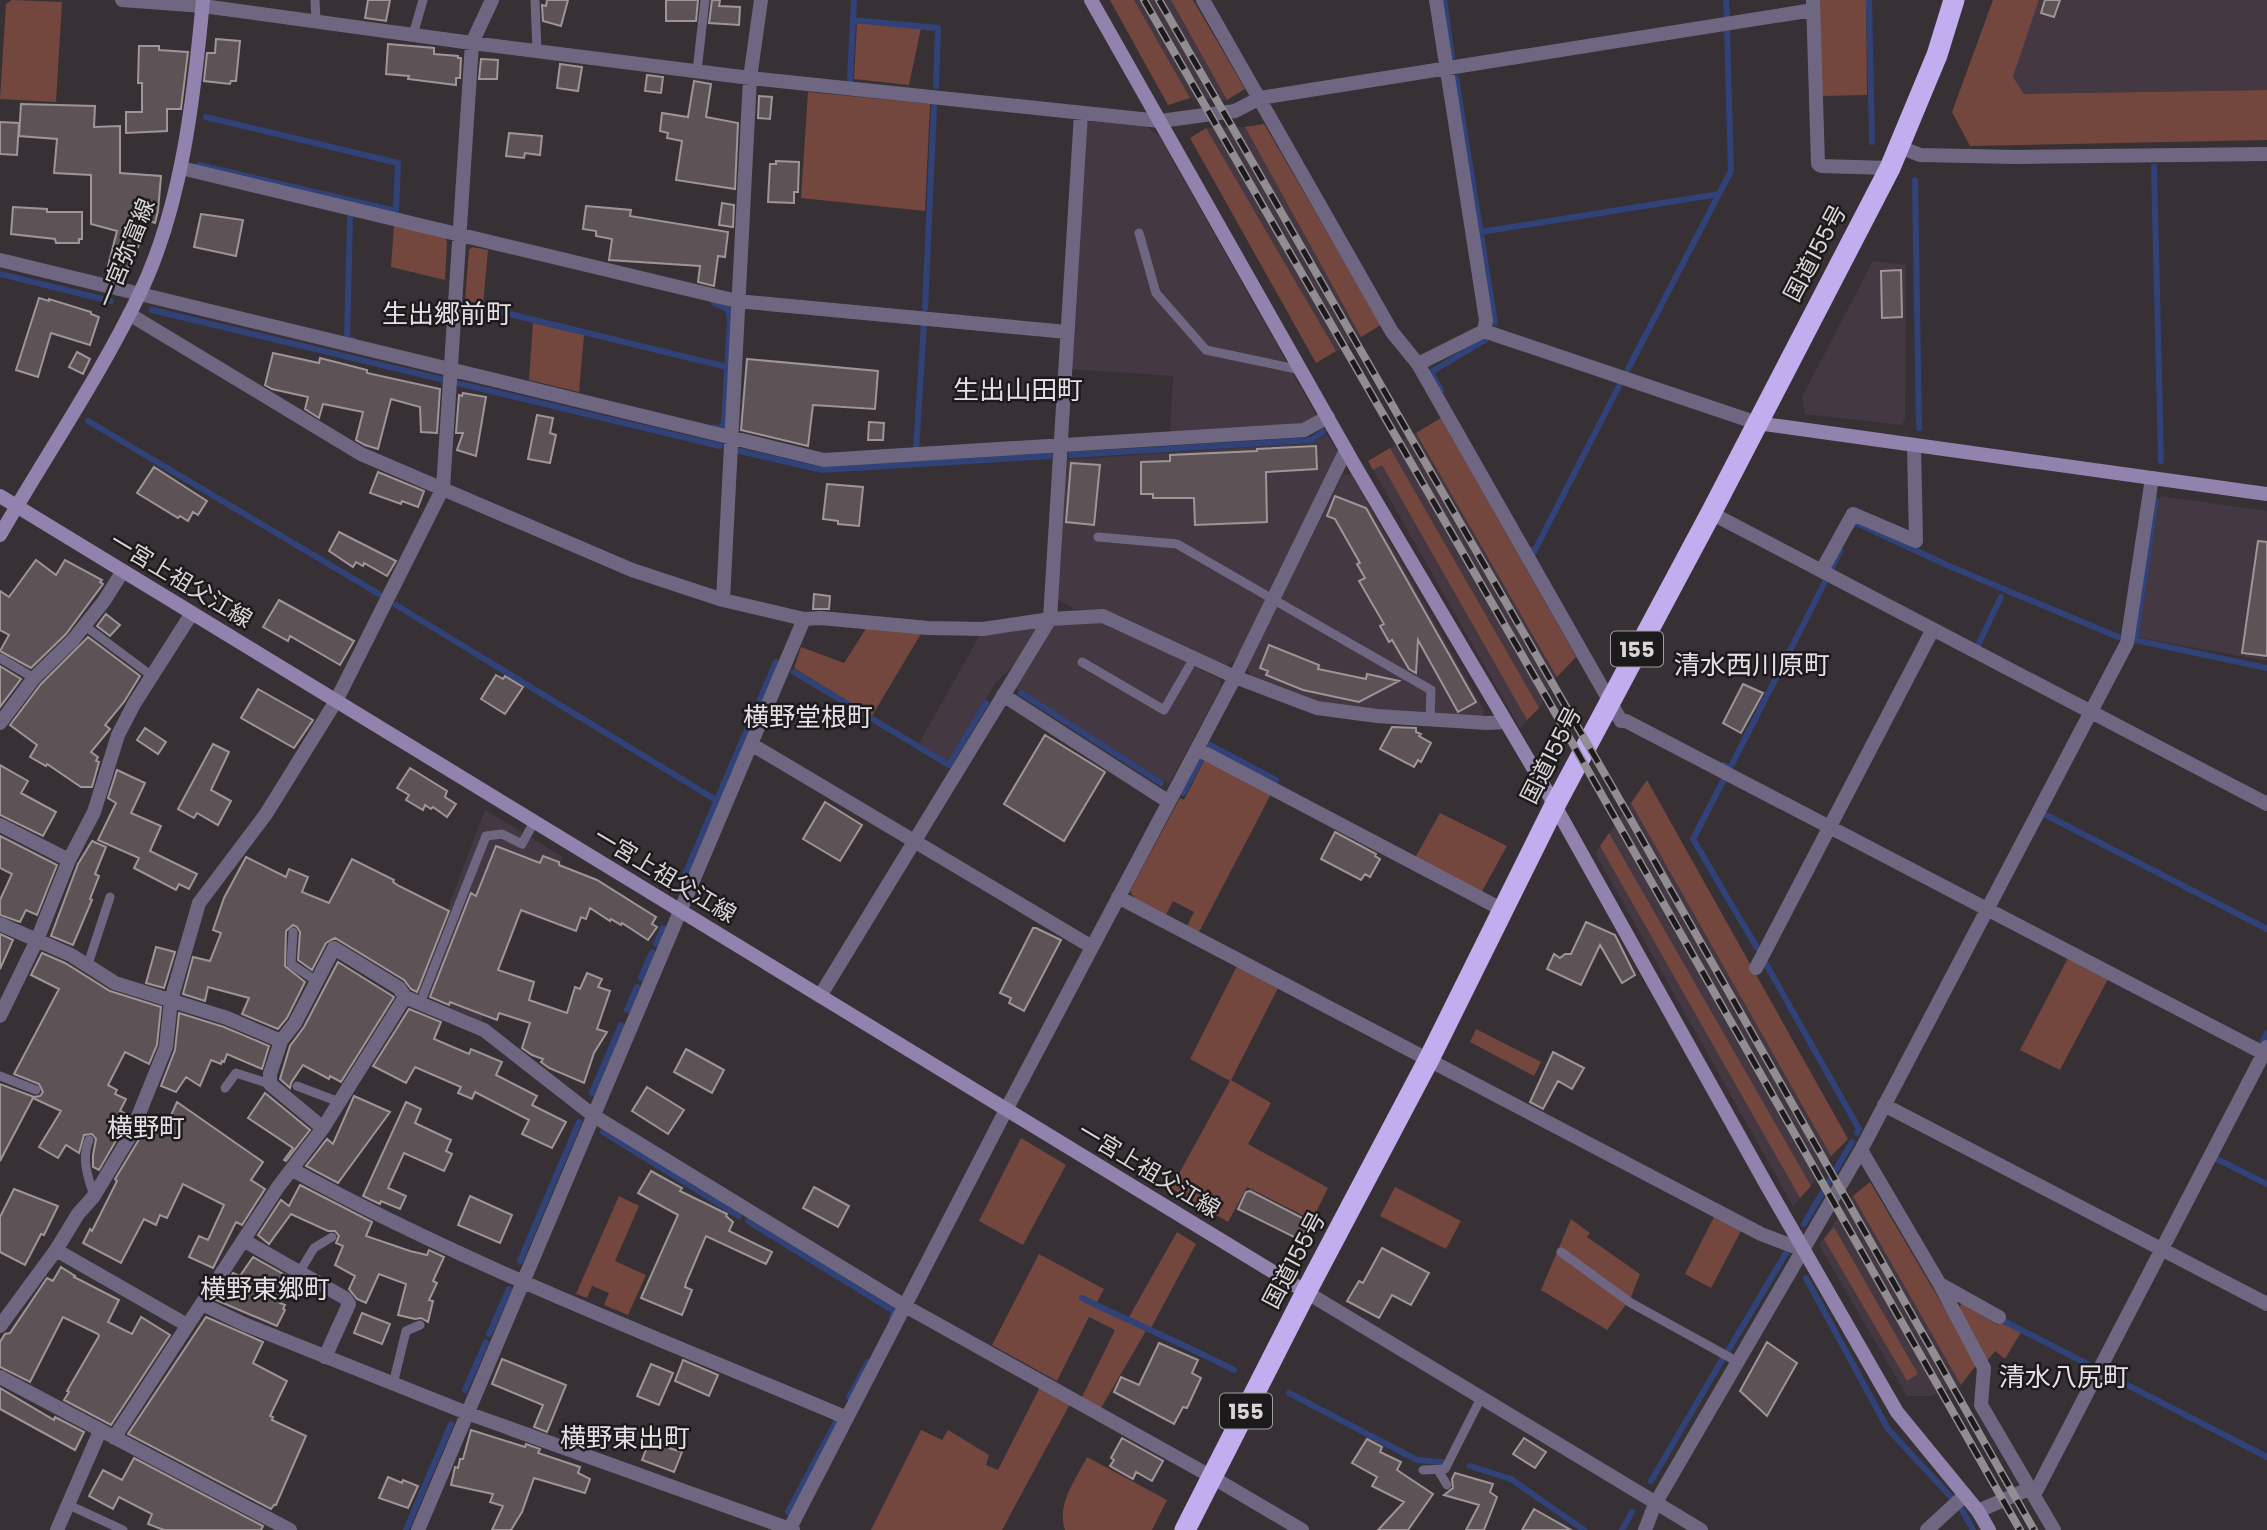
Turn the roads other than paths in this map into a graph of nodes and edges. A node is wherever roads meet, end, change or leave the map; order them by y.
1 (122, 0) edge
2 (315, 0) edge
3 (424, 0) edge
4 (492, 0) edge
5 (535, 0) edge
6 (705, 0) edge
7 (761, 0) edge
8 (1091, 0) edge
9 (1203, 0) edge
10 (1436, 0) edge
11 (1954, 0) edge
12 (203, 3) edge
13 (1813, 5) edge
14 (316, 22) junction
15 (413, 35) junction
16 (472, 43) junction
17 (537, 51) junction
18 (1447, 70) junction
19 (697, 71) junction
20 (750, 78) junction
21 (1260, 99) junction
22 (1081, 113) junction
23 (1160, 121) junction
24 (1900, 147) junction
25 (2267, 154) edge
26 (181, 168) junction
27 (1890, 168) junction
28 (1139, 233) dead end
29 (459, 235) junction
30 (0, 260) edge
31 (140, 294) junction
32 (737, 300) junction
33 (129, 314) junction
34 (1484, 331) junction
35 (1068, 332) junction
36 (1418, 364) junction
37 (1301, 370) junction
38 (450, 378) junction
39 (1328, 417) junction
40 (1757, 423) junction
41 (731, 437) junction
42 (1060, 446) junction
43 (1914, 446) junction
44 (1346, 450) junction
45 (2152, 478) junction
46 (443, 488) junction
47 (2267, 494) edge
48 (0, 496) edge
49 (17, 506) junction
50 (1711, 513) junction
51 (0, 535) edge
52 (1098, 537) dead end
53 (1822, 570) junction
54 (123, 571) junction
55 (1273, 599) junction
56 (723, 600) junction
57 (192, 613) junction
58 (1049, 619) junction
59 (804, 620) junction
60 (85, 626) junction
61 (1933, 629) junction
62 (0, 658) edge
63 (1194, 658) junction
64 (1082, 663) dead end
65 (152, 676) junction
66 (1235, 677) junction
67 (34, 678) junction
68 (1003, 695) junction
69 (1610, 699) junction
70 (336, 701) junction
71 (2090, 712) junction
72 (1430, 719) junction
73 (1506, 722) junction
74 (0, 723) edge
75 (751, 744) junction
76 (1197, 749) junction
77 (1169, 802) junction
78 (2267, 804) edge
79 (1555, 805) junction
80 (534, 822) junction
81 (0, 825) edge
82 (1829, 827) junction
83 (915, 841) junction
84 (69, 860) junction
85 (110, 897) dead end
86 (1118, 897) junction
87 (1987, 909) junction
88 (1503, 910) junction
89 (681, 911) junction
90 (0, 924) edge
91 (293, 932) dead end
92 (37, 940) junction
93 (1092, 947) junction
94 (87, 967) junction
95 (1756, 968) dead end
96 (315, 980) junction
97 (820, 996) junction
98 (405, 997) junction
99 (171, 1000) junction
100 (420, 1003) junction
101 (0, 1016) edge
102 (282, 1041) junction
103 (2266, 1052) edge
104 (1429, 1059) junction
105 (0, 1076) edge
106 (270, 1084) junction
107 (297, 1086) dead end
108 (225, 1088) dead end
109 (36, 1090) dead end
110 (339, 1102) junction
111 (1884, 1105) junction
112 (1006, 1110) junction
113 (594, 1116) junction
114 (323, 1128) junction
115 (89, 1140) dead end
116 (1861, 1150) junction
117 (293, 1170) junction
118 (94, 1196) junction
119 (332, 1237) dead end
120 (243, 1240) junction
121 (2162, 1249) junction
122 (56, 1250) junction
123 (1803, 1250) junction
124 (1561, 1252) dead end
125 (300, 1271) junction
126 (524, 1281) junction
127 (1939, 1283) junction
128 (1306, 1292) junction
129 (202, 1304) junction
130 (2267, 1304) edge
131 (905, 1306) junction
132 (1999, 1317) dead end
133 (0, 1325) edge
134 (187, 1325) junction
135 (420, 1325) dead end
136 (325, 1357) junction
137 (1738, 1362) junction
138 (0, 1377) edge
139 (393, 1384) junction
140 (1481, 1398) junction
141 (467, 1413) junction
142 (847, 1418) junction
143 (100, 1431) junction
144 (114, 1438) junction
145 (1423, 1470) dead end
146 (1438, 1470) junction
147 (1212, 1477) junction
148 (1447, 1485) dead end
149 (2032, 1491) junction
150 (1965, 1495) junction
151 (1655, 1504) junction
152 (69, 1505) junction
153 (1978, 1511) junction
154 (284, 1529) edge
155 (58, 1530) edge
156 (123, 1530) edge
157 (418, 1530) edge
158 (790, 1530) edge
159 (1185, 1530) edge
160 (1302, 1530) edge
161 (1644, 1530) edge
162 (1701, 1530) edge
163 (1927, 1530) edge
164 (1989, 1530) edge
165 (2054, 1530) edge

1 - 12 street
2 - 14 lane
3 - 15 lane
4 - 16 street
5 - 17 lane
6 - 19 lane
7 - 20 street
8 - 23 street
9 - 21 street
10 - 18 street
11 - 24 highway, 国道155号 / 155
12 - 14 street
12 - 26 street, 一宮弥富線
13 - 18 street
13 - 27 street
14 - 15 street
15 - 16 street
16 - 17 street
16 - 29 street
17 - 19 street
18 - 21 street
18 - 34 street
19 - 20 street
20 - 22 street
20 - 32 street
21 - 23 street
21 - 36 street
22 - 23 street
22 - 35 street
23 - 37 street
24 - 25 street
24 - 27 highway, 国道155号 / 155
26 - 29 street
26 - 31 street, 一宮弥富線
27 - 40 highway, 国道155号 / 155
28 - 37 lane
29 - 32 street
29 - 38 street
30 - 31 street
31 - 33 street, 一宮弥富線
31 - 38 street
32 - 35 street
32 - 41 street
33 - 46 street
33 - 49 street, 一宮弥富線
34 - 36 street
34 - 40 street
35 - 42 street
36 - 69 street
37 - 39 street
38 - 41 street
38 - 46 street
39 - 42 street
39 - 44 street
40 - 43 street
40 - 50 highway, 国道155号 / 155
41 - 42 street
41 - 56 street
42 - 58 street
43 - 45 street
43 - 53 street
44 - 55 street
44 - 73 street
45 - 47 street
45 - 71 street
46 - 56 street
46 - 70 street
48 - 49 street, 一宮上祖父江線
49 - 51 street, 一宮弥富線
49 - 54 street, 一宮上祖父江線
50 - 53 street
50 - 69 highway, 国道155号 / 155
52 - 55 lane
53 - 61 street
54 - 57 street, 一宮上祖父江線
54 - 60 street
55 - 66 street
55 - 72 lane
56 - 59 street
57 - 65 street
57 - 70 street, 一宮上祖父江線
58 - 59 street
58 - 63 street
58 - 68 street
59 - 75 street
60 - 65 lane
60 - 67 street
61 - 71 street
61 - 82 street
62 - 67 lane
63 - 64 lane
63 - 66 street
65 - 84 street
66 - 72 street
66 - 76 street
67 - 74 street
68 - 77 street
68 - 83 street
69 - 79 highway, 国道155号 / 155
69 - 82 street
70 - 80 street, 一宮上祖父江線
70 - 99 street
71 - 78 street
71 - 87 street
72 - 73 street
73 - 79 street
75 - 83 street
75 - 89 street
76 - 77 street
76 - 88 street
77 - 86 street
79 - 88 highway, 国道155号 / 155
79 - 123 street
80 - 89 street, 一宮上祖父江線
80 - 100 lane
81 - 84 street
82 - 87 street
82 - 95 street
83 - 93 street
83 - 97 street
84 - 92 street
85 - 94 lane
86 - 93 street
86 - 104 street
87 - 103 street
87 - 111 street
88 - 104 highway, 国道155号 / 155
89 - 97 street, 一宮上祖父江線
89 - 113 street
90 - 92 street
91 - 96 lane
92 - 94 street
92 - 101 street
93 - 112 street
94 - 99 street
96 - 98 street
96 - 102 street
97 - 112 street, 一宮上祖父江線
98 - 100 street
98 - 110 street
99 - 102 street
99 - 118 street
100 - 113 street
102 - 106 street
103 - 121 street
104 - 123 street
104 - 128 highway, 国道155号 / 155
105 - 109 lane
106 - 108 lane
106 - 114 street
107 - 110 lane
110 - 114 street
111 - 116 street
111 - 121 street
112 - 128 street, 一宮上祖父江線
112 - 131 street
113 - 126 street
113 - 131 street
114 - 117 street
115 - 118 lane
116 - 123 street
116 - 127 street
117 - 120 street
117 - 126 street
118 - 122 street
119 - 125 lane
120 - 125 street
120 - 129 street
121 - 130 street
121 - 149 street
122 - 133 street
122 - 134 street
123 - 137 street
123 - 150 street
124 - 137 lane
125 - 136 street
126 - 141 street
126 - 142 street
127 - 132 street
127 - 149 street
128 - 140 street
128 - 147 highway, 国道155号 / 155
129 - 134 street
129 - 136 street
131 - 142 street
131 - 147 street
134 - 144 street
135 - 139 lane
136 - 139 street
137 - 151 street
138 - 143 street
139 - 141 street
140 - 146 lane
140 - 151 street
141 - 157 street
141 - 158 street
142 - 158 street
143 - 144 street
143 - 152 street
144 - 154 street
145 - 146 lane
146 - 148 lane
147 - 159 highway, 国道155号 / 155
147 - 160 street
149 - 153 street
149 - 165 street
150 - 153 street
150 - 163 street
151 - 161 street
151 - 162 street
152 - 155 street
152 - 156 lane
153 - 164 street

